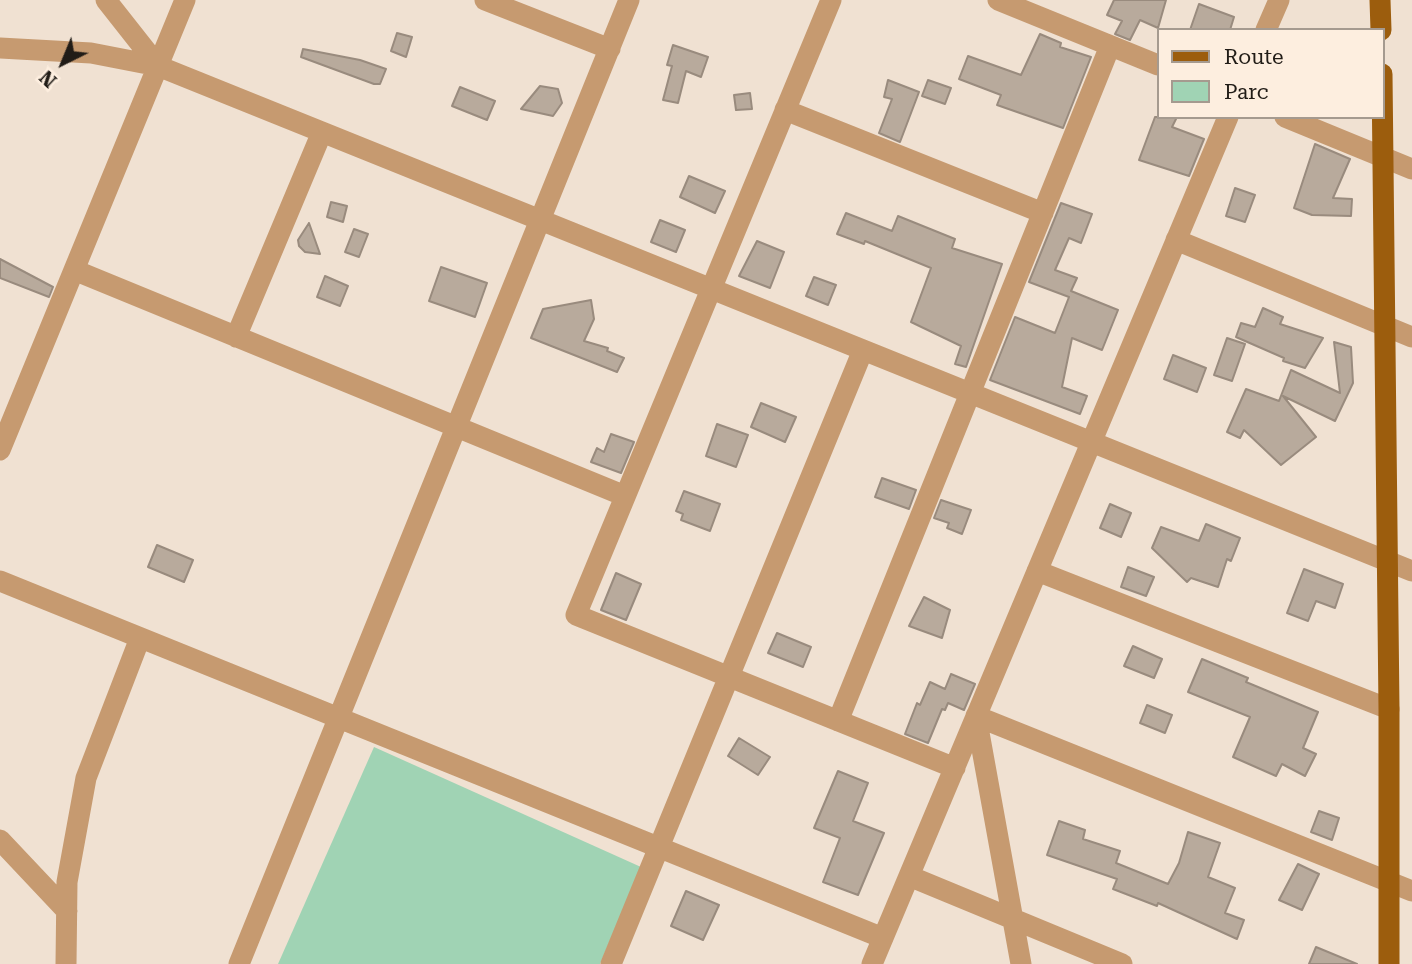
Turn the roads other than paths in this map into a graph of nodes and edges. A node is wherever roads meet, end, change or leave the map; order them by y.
1 (106, 0) edge
2 (185, 0) edge
3 (485, 0) edge
4 (629, 0) edge
5 (831, 0) edge
6 (998, 0) edge
7 (1279, 0) edge
8 (1380, 0) edge
9 (1267, 28) edge
10 (1381, 28) edge
11 (1110, 46) junction
12 (0, 48) edge
13 (610, 49) junction
14 (1156, 64) edge
15 (158, 66) junction
16 (785, 110) junction
17 (1227, 119) edge
18 (1290, 119) edge
19 (1384, 119) edge
20 (322, 132) junction
21 (1385, 158) junction
22 (1412, 169) edge
23 (1043, 213) junction
24 (540, 220) junction
25 (1176, 240) junction
26 (74, 270) junction
27 (711, 289) junction
28 (1384, 325) junction
29 (236, 337) junction
30 (1412, 337) edge
31 (863, 350) junction
32 (970, 393) junction
33 (457, 427) junction
34 (1091, 442) junction
35 (0, 450) edge
36 (625, 496) junction
37 (1387, 561) junction
38 (1037, 571) junction
39 (1412, 571) edge
40 (0, 581) edge
41 (140, 638) junction
42 (729, 677) junction
43 (1389, 709) junction
44 (976, 716) junction
45 (339, 718) junction
46 (838, 721) junction
47 (955, 768) junction
48 (0, 840) edge
49 (659, 848) junction
50 (909, 876) junction
51 (1389, 881) junction
52 (1412, 891) edge
53 (67, 911) junction
54 (1013, 920) junction
55 (883, 938) junction
56 (66, 964) edge
57 (239, 964) edge
58 (611, 964) edge
59 (873, 964) edge
60 (1021, 964) edge
61 (1122, 964) edge
62 (1389, 964) edge

1 - 15 street
2 - 15 street
3 - 13 street
4 - 13 street
5 - 16 street
6 - 11 street
7 - 9 street
8 - 10 main road
11 - 14 street
11 - 23 street
12 - 15 street
13 - 24 street
15 - 20 street
15 - 26 street
16 - 23 street
16 - 27 street
17 - 25 street
18 - 21 street
19 - 21 main road
20 - 24 street
20 - 29 street
21 - 22 street
21 - 28 main road
23 - 32 street
24 - 27 street
24 - 33 street
25 - 28 street
25 - 34 street
26 - 29 street
26 - 35 street
27 - 31 street
27 - 36 street
28 - 30 street
28 - 37 main road
29 - 33 street
31 - 32 street
31 - 42 street
32 - 34 street
32 - 46 street
33 - 36 street
33 - 45 street
34 - 37 street
34 - 38 street
36 - 42 street
37 - 39 street
37 - 43 main road
38 - 43 street
38 - 44 street
40 - 41 street
41 - 45 street
41 - 53 street
42 - 46 street
42 - 49 street
43 - 51 main road
44 - 47 street
44 - 51 street
44 - 54 street
45 - 49 street
45 - 57 street
46 - 47 street
47 - 50 street
48 - 53 street
49 - 55 street
49 - 58 street
50 - 54 street
50 - 55 street
51 - 52 street
51 - 62 main road
53 - 56 street
54 - 60 street
54 - 61 street
55 - 59 street

